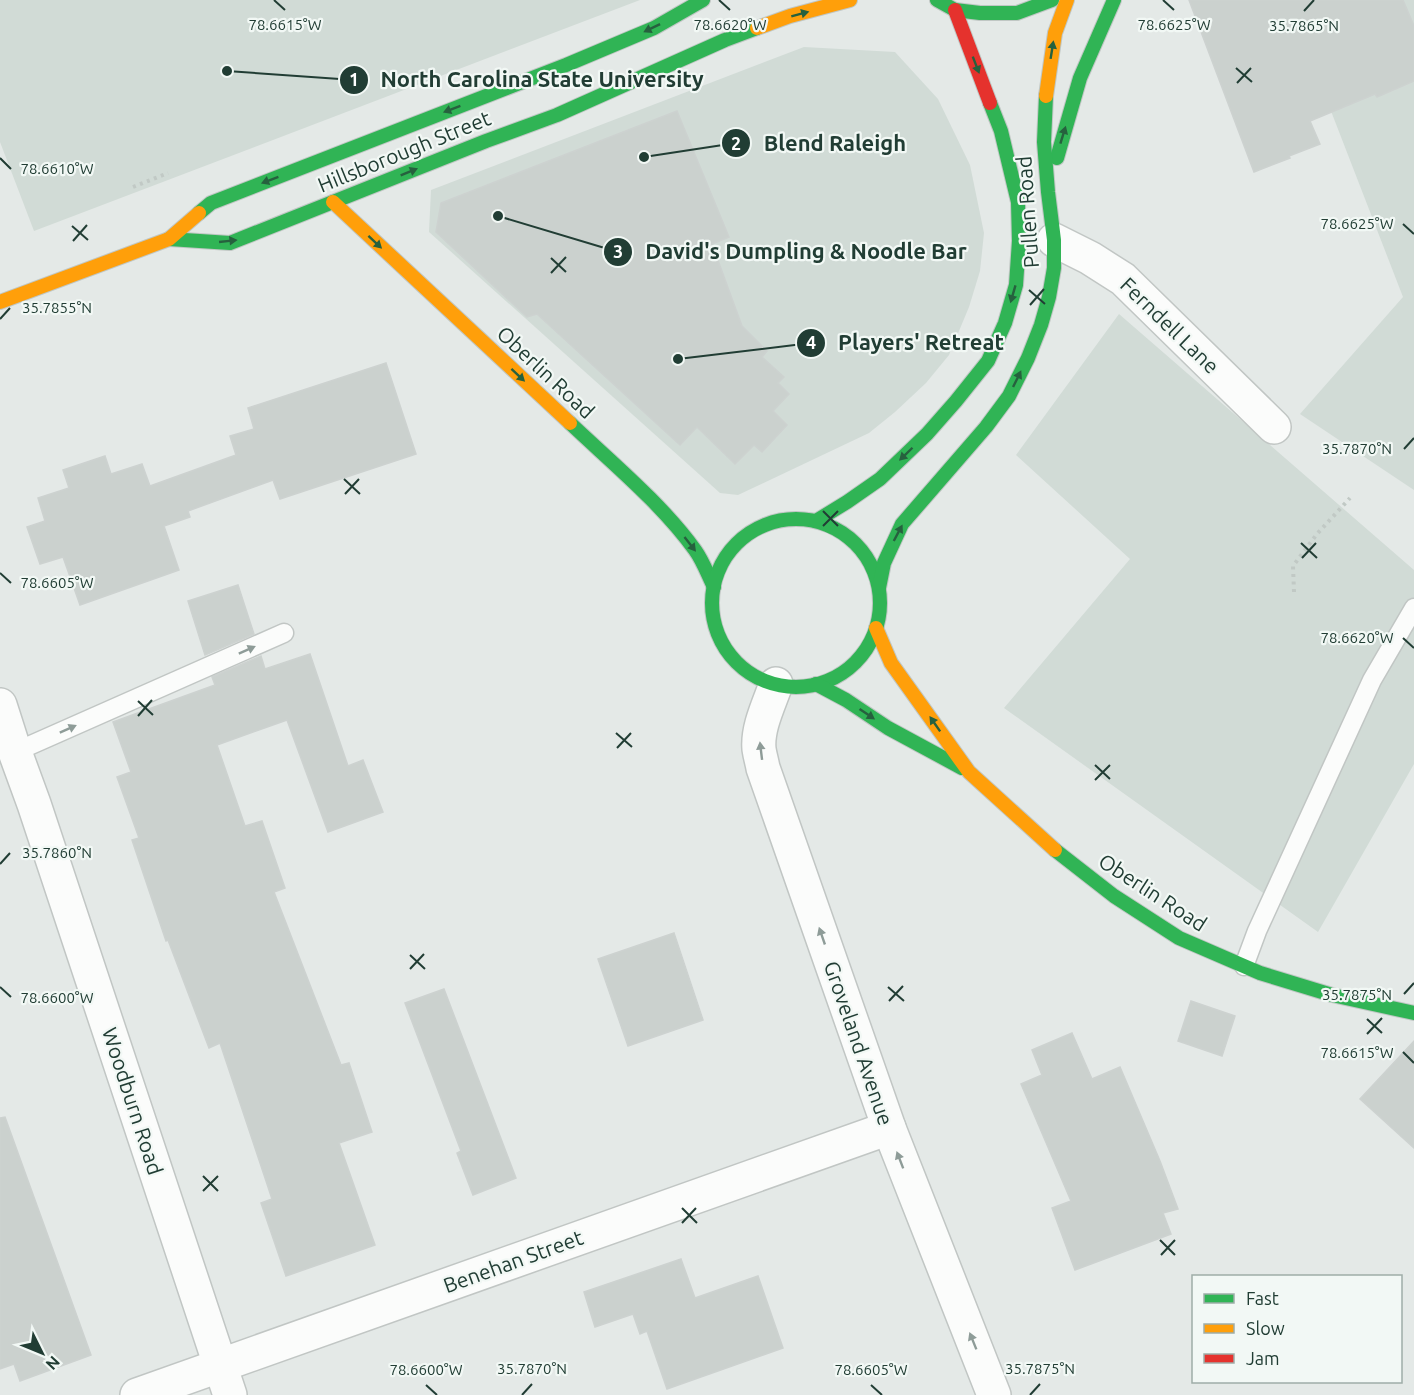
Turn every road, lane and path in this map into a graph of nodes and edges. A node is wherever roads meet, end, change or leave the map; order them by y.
1 (704, 0) edge
2 (850, 0) edge
3 (937, 0) edge
4 (1052, 0) edge
5 (1067, 0) edge
6 (1114, 0) edge
7 (955, 10) junction
8 (168, 173) dead end
9 (133, 187) dead end
10 (1048, 192) junction
11 (333, 202) junction
12 (170, 239) junction
13 (1054, 240) junction
14 (0, 302) edge
15 (1274, 427) dead end
16 (1350, 498) dead end
17 (816, 521) junction
18 (714, 587) junction
19 (879, 588) junction
20 (1294, 592) dead end
21 (1414, 608) edge
22 (876, 628) junction
23 (284, 633) dead end
24 (777, 684) junction
25 (816, 684) junction
26 (0, 705) edge
27 (15, 752) junction
28 (969, 772) junction
29 (1244, 966) junction
30 (1414, 1013) edge
31 (889, 1128) junction
32 (226, 1380) edge
33 (137, 1395) edge
34 (994, 1395) edge

1 -> 12 main road, Hillsborough Street
11 -> 2 main road, Hillsborough Street
3 - 7 main road
4 - 7 main road
10 -> 5 main road, Pullen Road
10 -> 6 main road
7 -> 17 main road, Pullen Road
8 - 9 path
10 - 13 main road, Pullen Road
12 -> 11 main road, Hillsborough Street
11 -> 18 main road, Oberlin Road
12 - 14 main road, Hillsborough Street
13 - 15 street, Ferndell Lane
19 -> 13 main road, Pullen Road
16 - 20 path
17 - 18 main road
17 - 19 main road
18 - 24 main road
19 - 22 main road
21 - 29 lane
22 - 25 main road
28 -> 22 main road, Oberlin Road
27 -> 23 lane
24 - 25 main road
31 -> 24 street, Groveland Avenue
25 -> 28 main road, Oberlin Road
26 - 27 street, Woodburn Road
27 - 32 street, Woodburn Road
28 - 29 main road, Oberlin Road
29 - 30 main road, Oberlin Road
31 - 32 street, Benehan Street
34 -> 31 street, Groveland Avenue
32 - 33 street, Benehan Street

